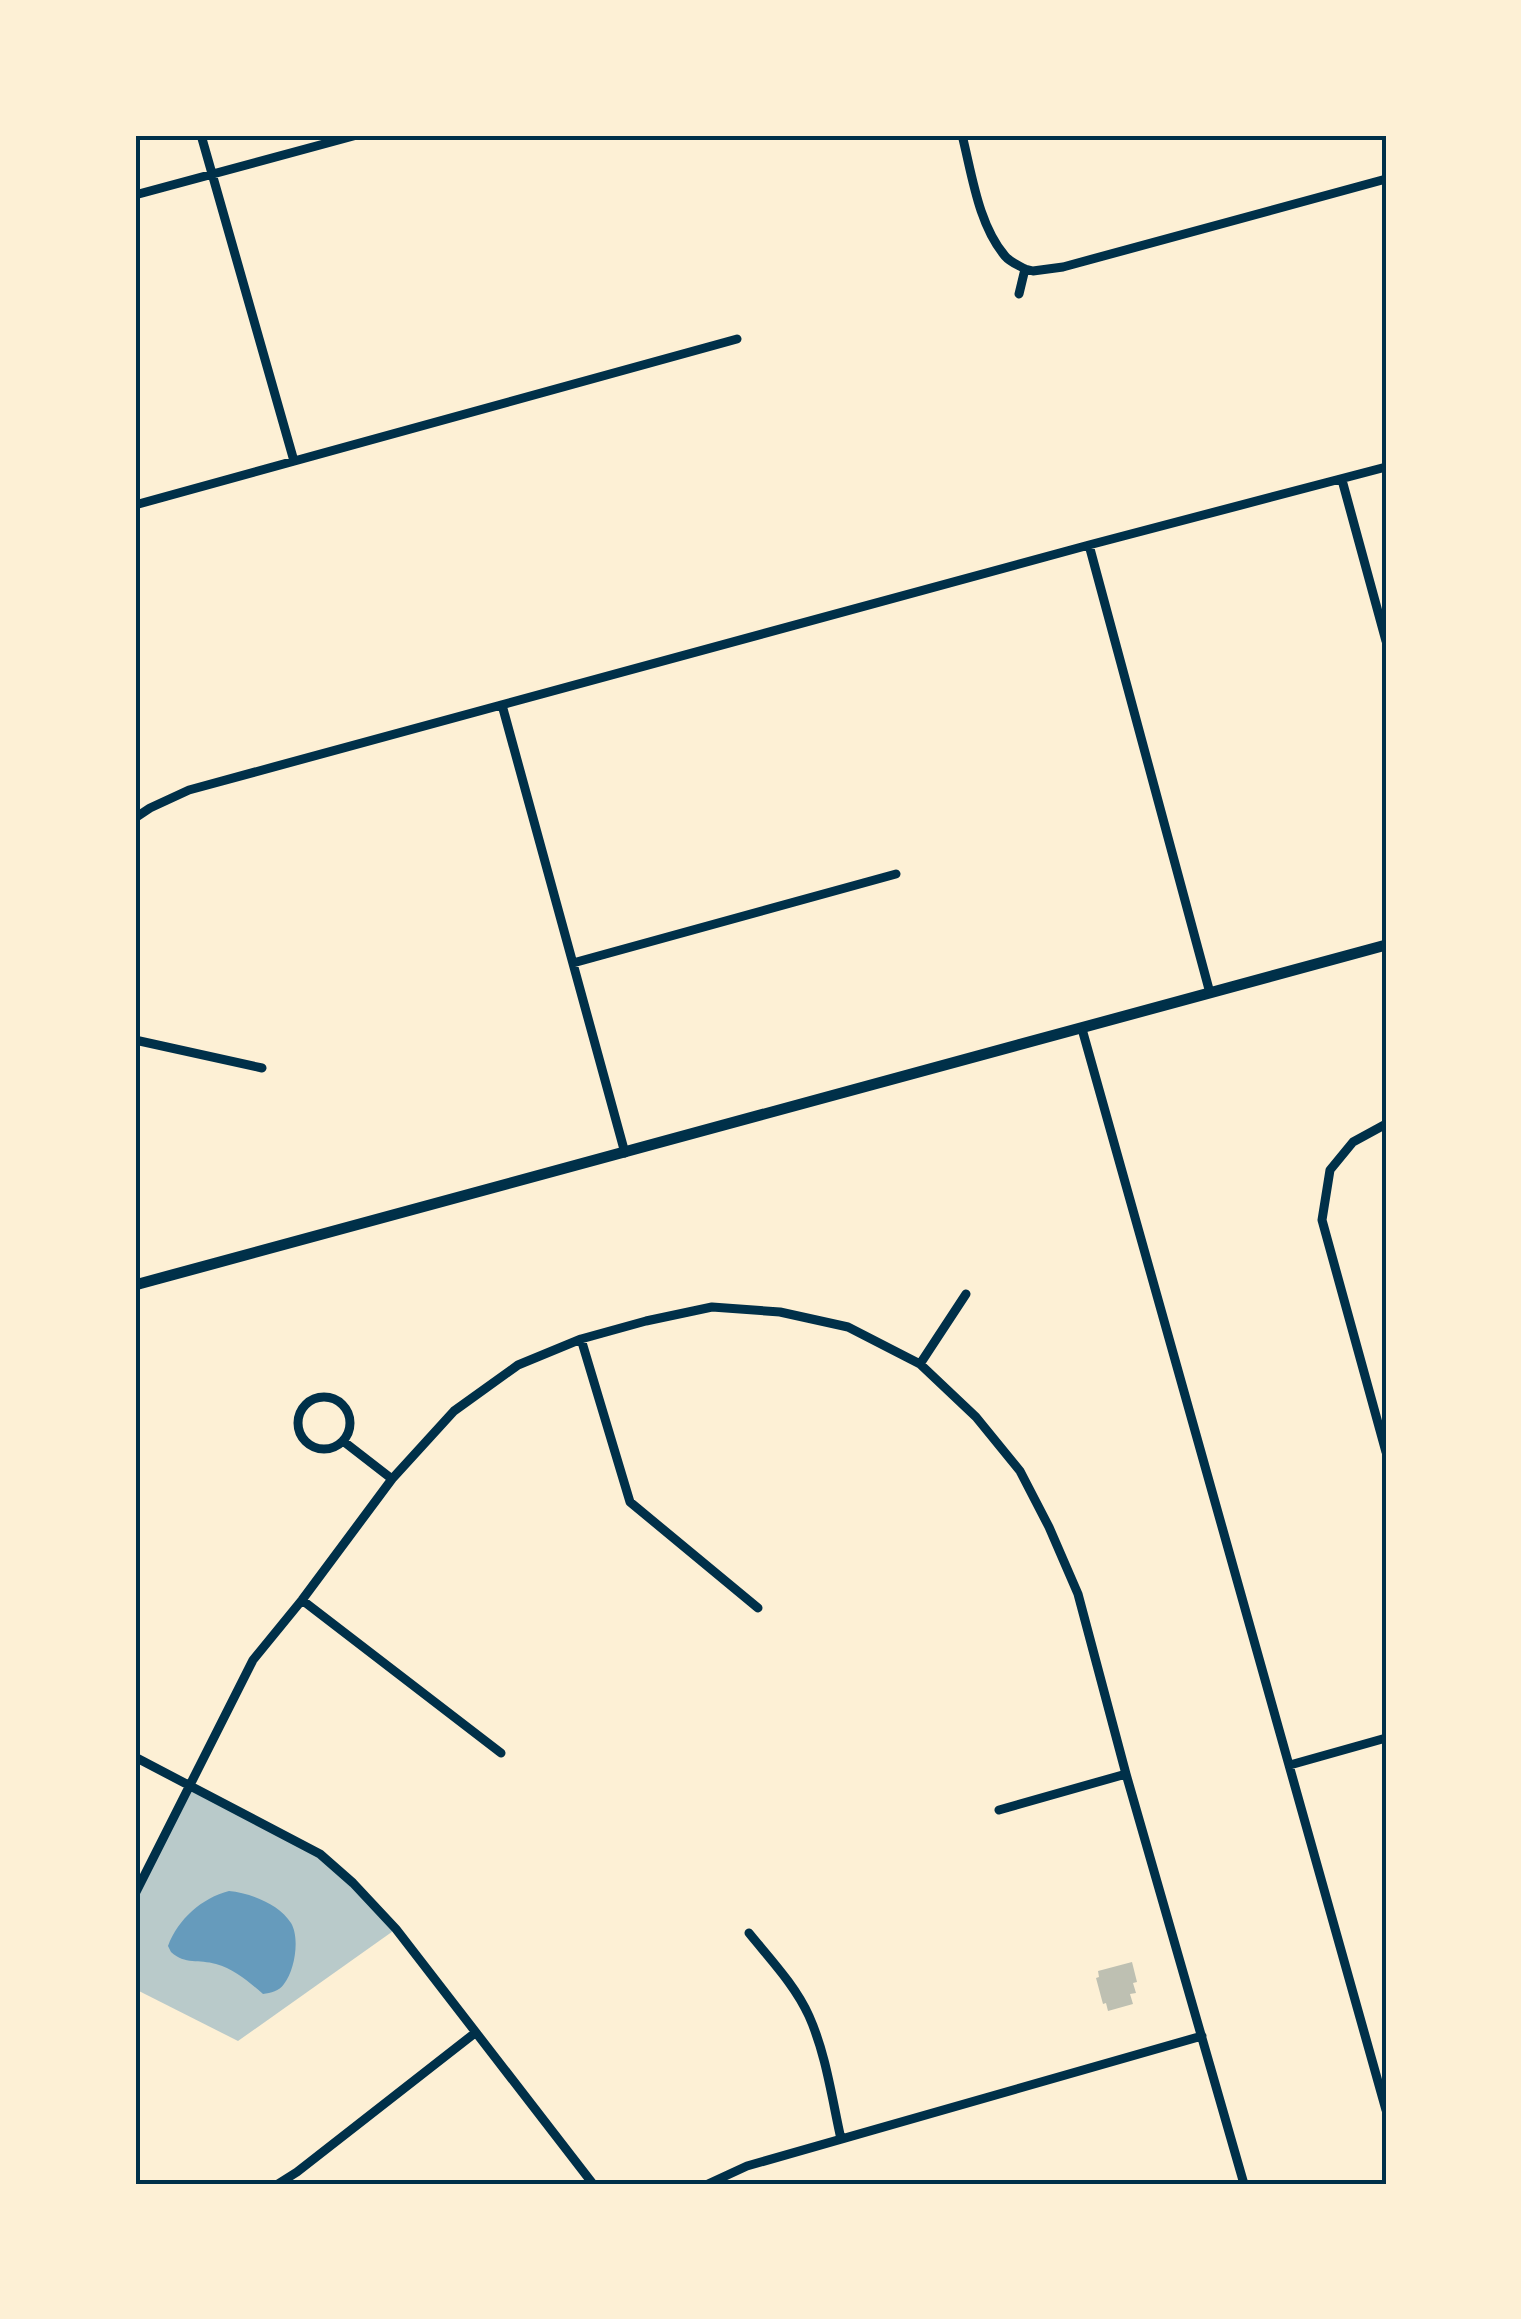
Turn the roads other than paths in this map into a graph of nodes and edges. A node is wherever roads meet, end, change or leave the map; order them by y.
1 (201, 135) edge
2 (356, 135) edge
3 (962, 135) edge
4 (212, 174) junction
5 (1386, 179) edge
6 (135, 194) edge
7 (1025, 270) junction
8 (1018, 294) dead end
9 (737, 340) dead end
10 (294, 461) junction
11 (1386, 467) edge
12 (1342, 480) junction
13 (135, 505) edge
14 (1088, 545) junction
15 (1386, 640) edge
16 (502, 704) junction
17 (135, 818) edge
18 (896, 874) dead end
19 (1386, 946) edge
20 (572, 963) junction
21 (1210, 993) junction
22 (1082, 1029) junction
23 (135, 1040) edge
24 (262, 1068) dead end
25 (1386, 1124) edge
26 (625, 1153) junction
27 (135, 1286) edge
28 (966, 1294) dead end
29 (580, 1339) junction
30 (920, 1364) junction
31 (343, 1441) junction
32 (1386, 1452) edge
33 (392, 1479) junction
34 (302, 1600) junction
35 (758, 1608) dead end
36 (1386, 1738) edge
37 (500, 1753) dead end
38 (135, 1757) edge
39 (1290, 1764) junction
40 (1126, 1774) junction
41 (188, 1786) junction
42 (999, 1810) dead end
43 (135, 1894) edge
44 (749, 1933) dead end
45 (475, 2033) junction
46 (1202, 2036) junction
47 (1386, 2110) edge
48 (841, 2139) junction
49 (278, 2184) edge
50 (594, 2184) edge
51 (708, 2184) edge
52 (1244, 2184) edge

1 - 4 street
2 - 4 street
3 - 7 street
4 - 6 street
4 - 10 street
5 - 7 street
7 - 8 street
9 - 10 street
10 - 13 street
11 - 12 street
12 - 14 street
12 - 15 street
14 - 16 street
14 - 21 street
16 - 17 street
16 - 20 street
18 - 20 street
19 - 21 street
20 - 26 street
21 - 22 street
22 - 26 street
22 - 39 street
23 - 24 street
25 - 32 street
26 - 27 street
28 - 30 street
29 - 30 street
29 - 33 street
29 - 35 street
30 - 40 street
31 - 31 street
31 - 33 street
33 - 34 street
34 - 37 street
34 - 41 street
36 - 39 street
38 - 41 street
39 - 47 street
40 - 42 street
40 - 46 street
41 - 43 street
41 - 45 street
44 - 48 street
45 - 49 street
45 - 50 street
46 - 48 street
46 - 52 street
48 - 51 street

